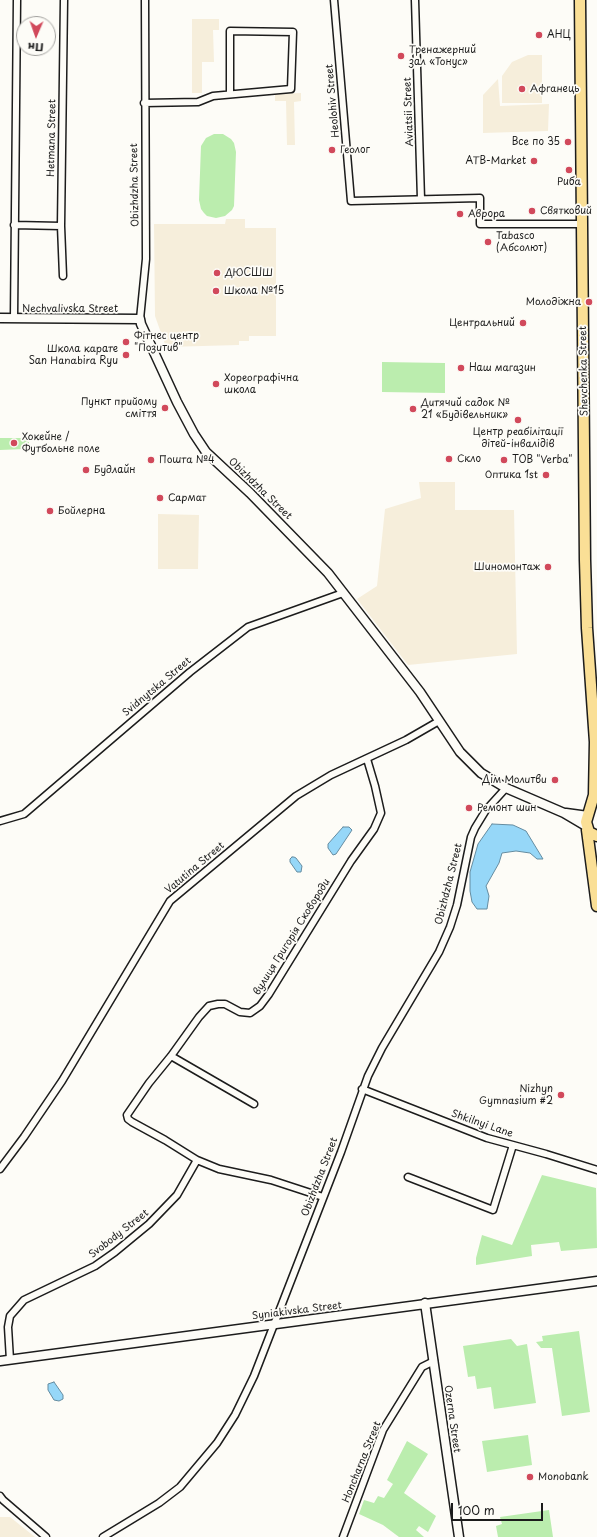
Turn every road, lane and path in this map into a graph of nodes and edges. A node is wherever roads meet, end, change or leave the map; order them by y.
1 (17, 0) edge
2 (64, 0) edge
3 (145, 0) edge
4 (334, 0) edge
5 (415, 0) edge
6 (580, 0) edge
7 (230, 94) junction
8 (144, 103) junction
9 (421, 199) junction
10 (582, 224) junction
11 (14, 225) junction
12 (61, 226) junction
13 (63, 276) dead end
14 (0, 318) edge
15 (14, 318) junction
16 (140, 319) junction
17 (343, 593) junction
18 (439, 721) junction
19 (596, 747) edge
20 (367, 759) junction
21 (506, 788) junction
22 (589, 819) edge
23 (0, 821) edge
24 (597, 836) edge
25 (597, 906) edge
26 (171, 1056) junction
27 (362, 1089) junction
28 (254, 1104) dead end
29 (513, 1145) junction
30 (198, 1160) junction
31 (0, 1169) edge
32 (597, 1170) edge
33 (408, 1177) dead end
34 (323, 1197) junction
35 (597, 1280) edge
36 (425, 1303) junction
37 (274, 1324) junction
38 (10, 1360) junction
39 (0, 1361) edge
40 (434, 1361) junction
41 (0, 1496) edge
42 (46, 1537) edge
43 (103, 1537) edge
44 (343, 1537) edge
45 (459, 1537) edge

1 - 11 street
2 - 12 street, Hetmana Street
3 - 8 street, Obizhdzha Street
4 - 9 street, Heolohiv Street
5 - 9 street, Aviatsii Street
6 - 10 main road, Shevchenka Street
7 - 7 street
7 - 8 street
8 - 16 street, Obizhdzha Street
9 - 10 street
10 - 19 main road, Shevchenka Street
11 - 12 street
11 - 15 street
12 - 13 street, Hetmana Street
14 - 15 street, Nechvalivska Street
15 - 16 street, Nechvalivska Street
16 - 17 street, Obizhdzha Street
17 - 18 street, Obizhdzha Street
17 - 23 street, Svidnytska Street
18 - 20 street, Vatutina Street
18 - 21 street, Obizhdzha Street
19 - 22 main road, Shevchenka Street
20 - 26 street, вулиця Григорія Сковороди
20 - 31 street, Vatutina Street
21 - 22 street, Obizhdzha Street
21 - 27 street, Obizhdzha Street
22 - 24 main road
22 - 25 main road, Shevchenka Street
26 - 28 street
26 - 30 street, вулиця Григорія Сковороди
27 - 29 street, Shkilnyi Lane
27 - 34 street, Obizhdzha Street
29 - 32 street, Shkilnyi Lane
29 - 33 street
30 - 34 street
30 - 38 street, Svobody Street
34 - 37 street, Obizhdzha Street
35 - 36 street, Syniakivska Street
36 - 37 street, Syniakivska Street
36 - 40 street, Ozerna Street
37 - 38 street, Syniakivska Street
37 - 43 street, Obizhdzha Street
38 - 39 street, Syniakivska Street
40 - 44 street, Honcharna Street
40 - 45 street, Ozerna Street
41 - 42 street

